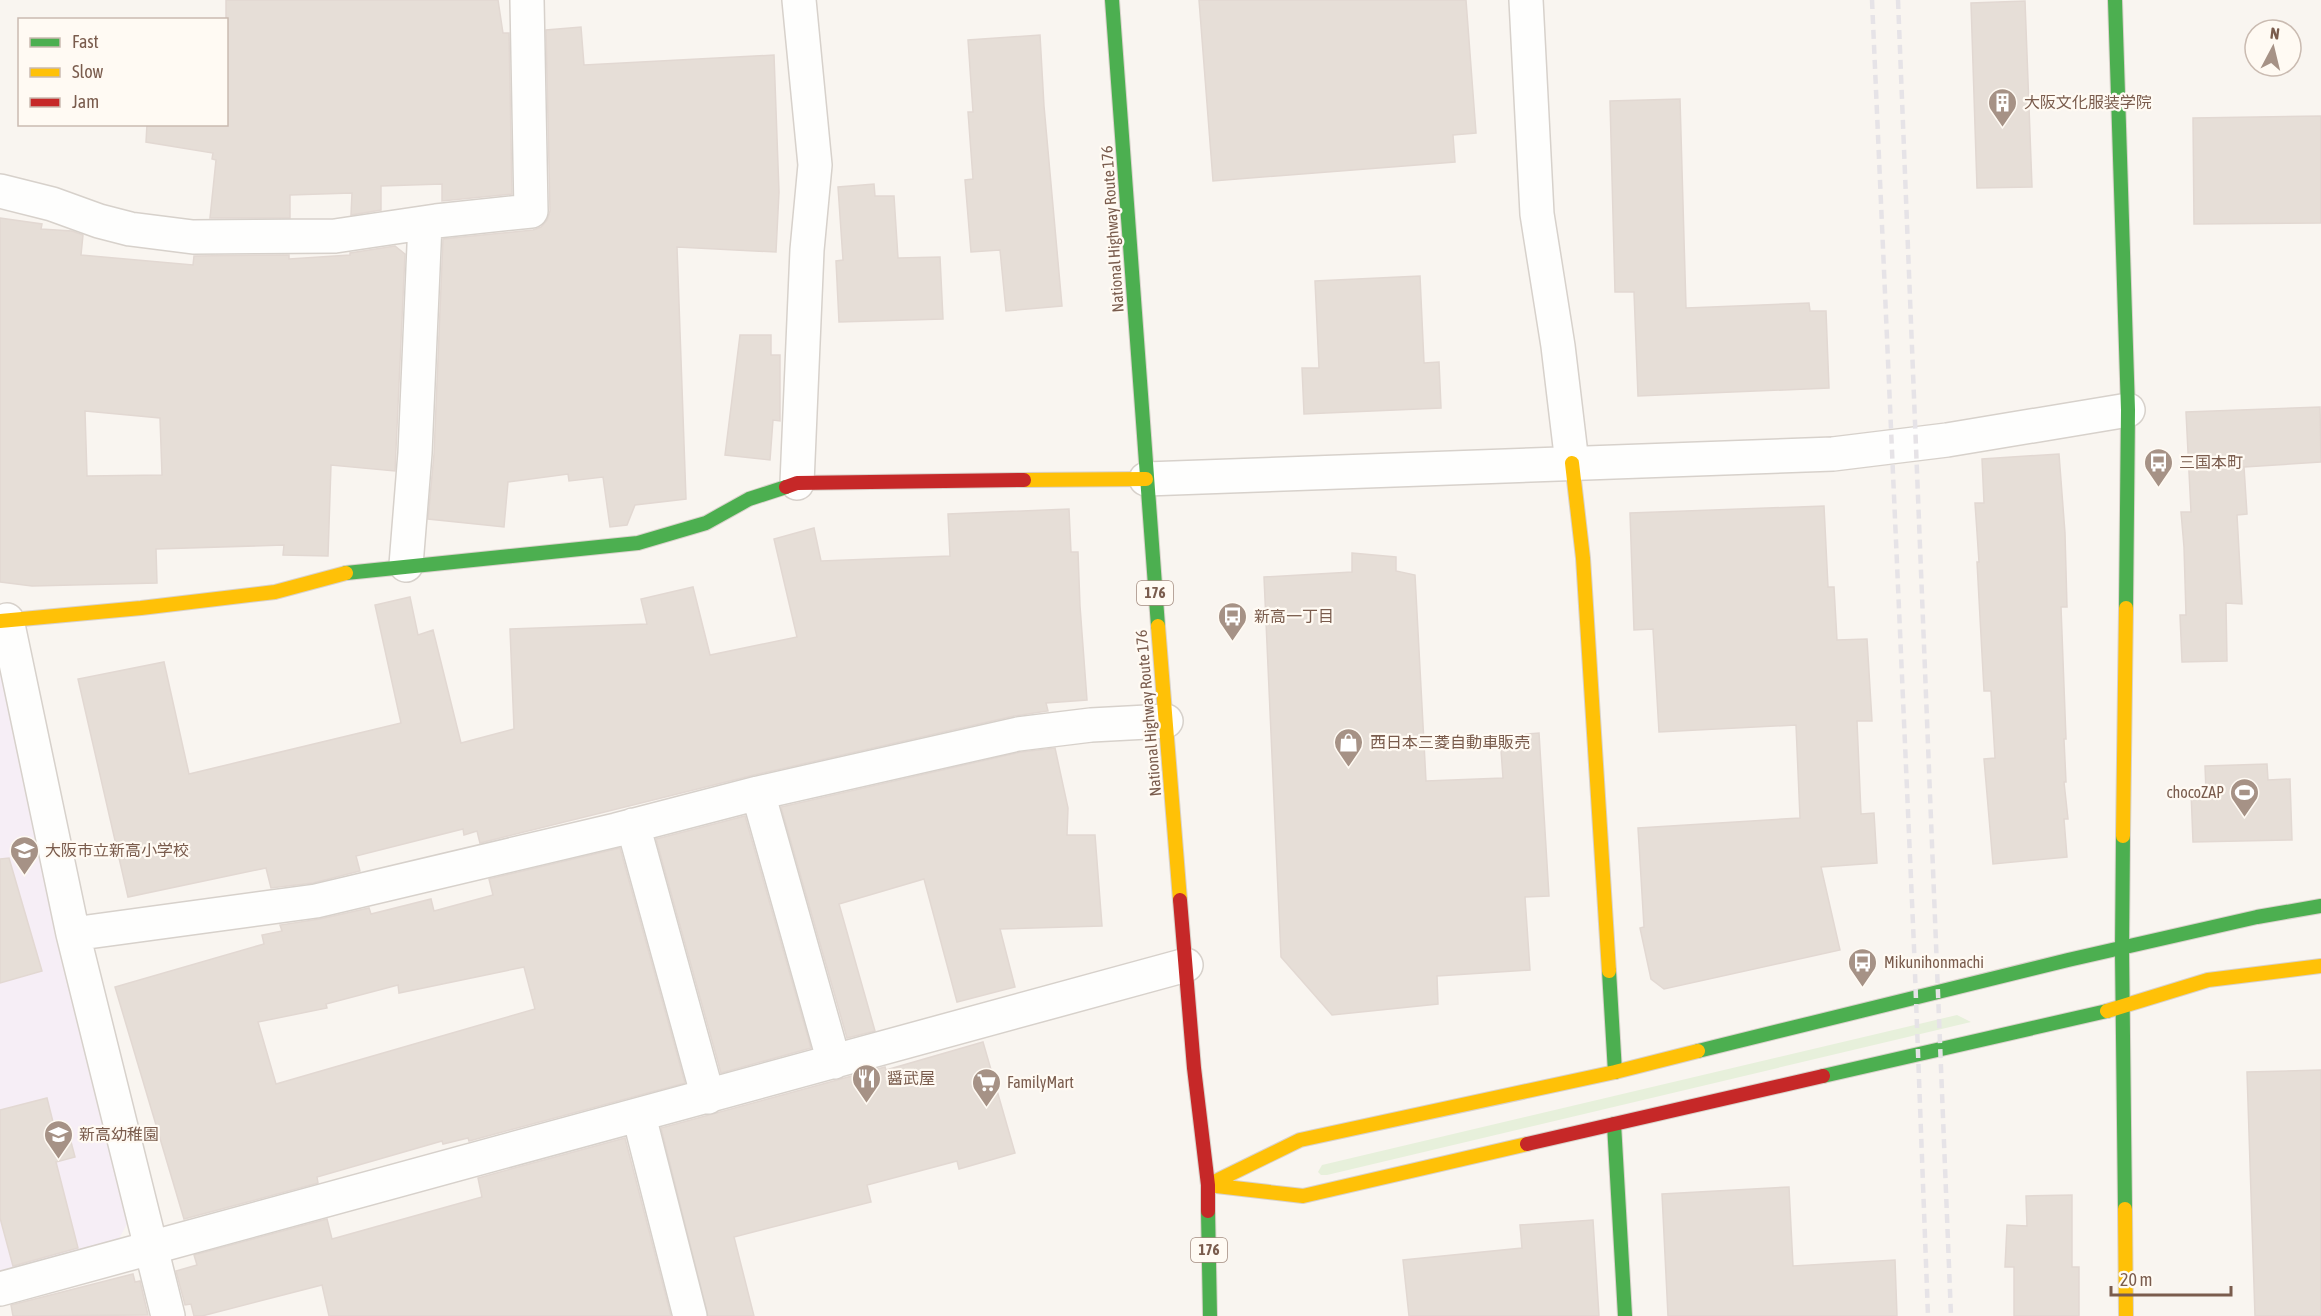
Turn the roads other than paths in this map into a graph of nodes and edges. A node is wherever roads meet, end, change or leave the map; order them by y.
1 (527, 0) edge
2 (799, 0) edge
3 (1113, 0) edge
4 (1526, 0) edge
5 (2115, 0) edge
6 (0, 190) edge
7 (425, 223) junction
8 (2128, 410) junction
9 (1572, 463) junction
10 (1146, 479) junction
11 (797, 483) junction
12 (406, 565) junction
13 (4, 621) edge
14 (1166, 721) junction
15 (758, 793) junction
16 (633, 825) junction
17 (2321, 906) edge
18 (74, 934) junction
19 (2122, 950) junction
20 (1186, 965) junction
21 (2321, 966) edge
22 (2122, 1008) junction
23 (834, 1062) junction
24 (1615, 1072) junction
25 (708, 1097) junction
26 (639, 1116) junction
27 (1614, 1124) junction
28 (1208, 1185) junction
29 (150, 1247) junction
30 (0, 1289) edge
31 (168, 1316) edge
32 (690, 1316) edge
33 (1210, 1316) edge
34 (1625, 1316) edge
35 (2126, 1316) edge

1 - 7 street
2 - 11 street
3 - 10 main road, National Highway Route 176 / 176
4 - 9 street
5 - 8 main road
6 - 7 street
7 - 12 street
8 - 9 street
8 - 19 main road
9 - 10 street
9 - 24 main road
10 - 11 main road
10 - 14 main road, National Highway Route 176 / 176
11 - 12 main road
12 - 13 main road
13 - 18 street
14 - 15 street
14 - 20 main road, National Highway Route 176 / 176
15 - 16 street
15 - 23 street
16 - 18 street
16 - 25 street
17 - 19 main road
18 - 29 street
19 - 22 main road
19 - 24 main road
20 - 23 street
20 - 28 main road, National Highway Route 176 / 176
21 - 22 main road
22 - 27 main road
22 - 35 main road
23 - 25 street
24 - 28 main road
25 - 26 street
26 - 29 street
26 - 32 street
27 - 28 main road
27 - 34 main road
28 - 33 main road, National Highway Route 176 / 176
29 - 30 street
29 - 31 street

